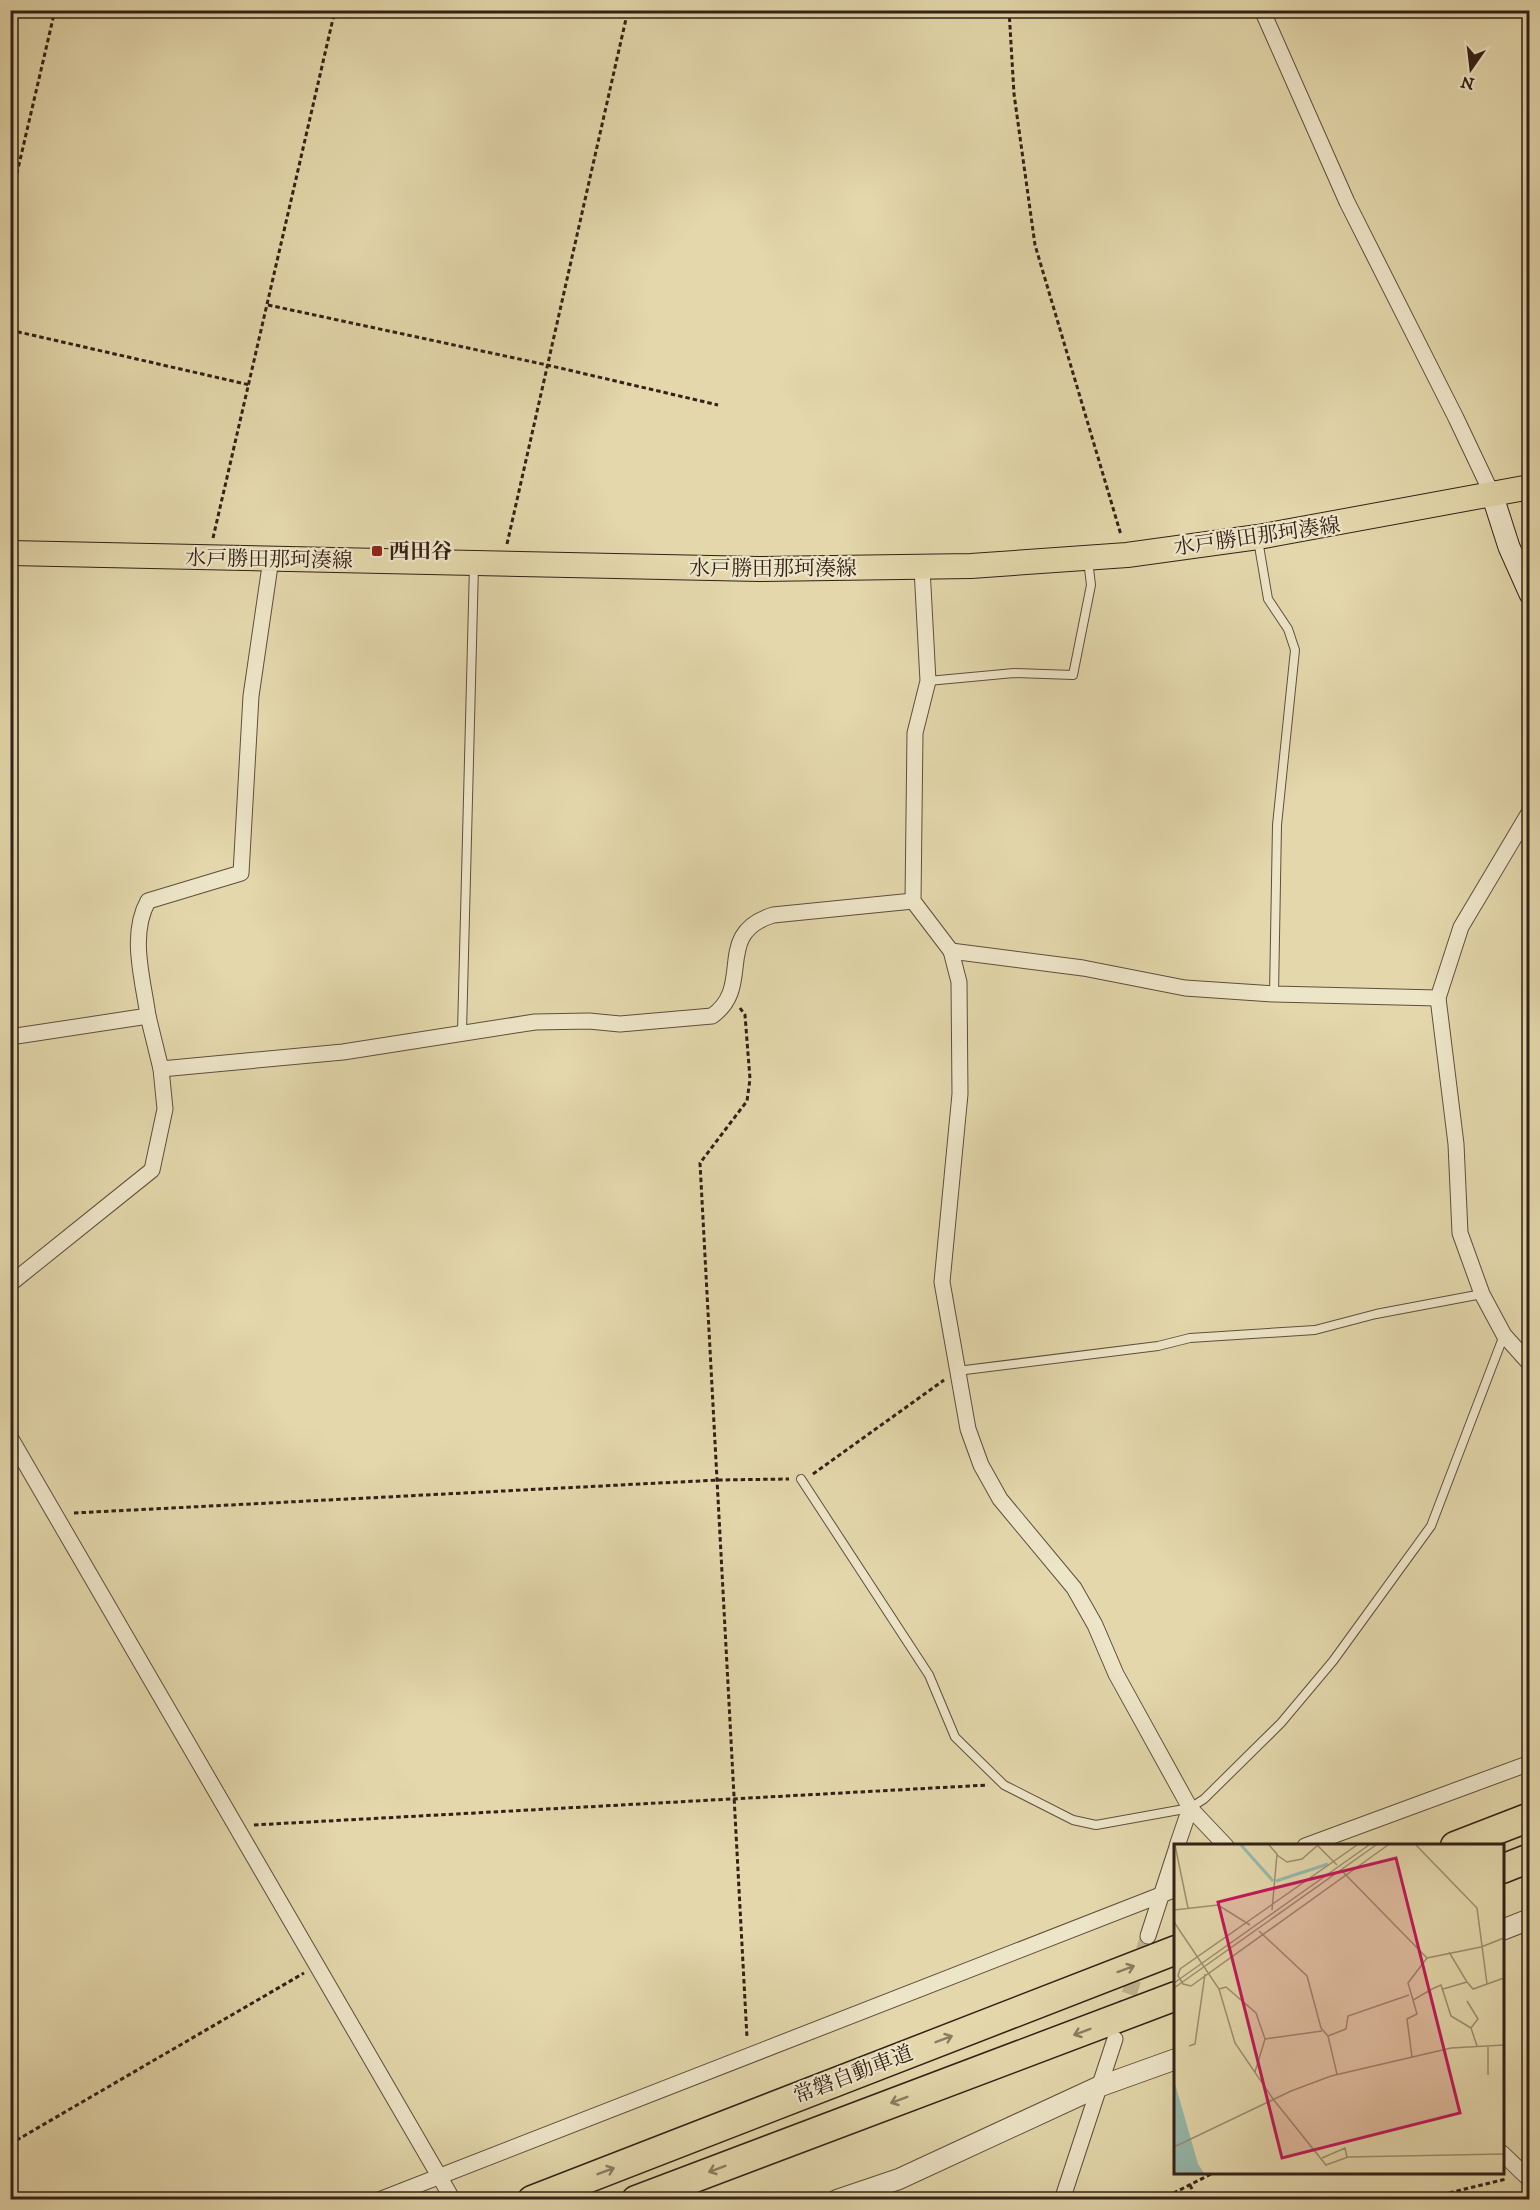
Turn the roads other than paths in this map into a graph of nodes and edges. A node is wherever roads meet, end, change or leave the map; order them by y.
1 (1262, 10) edge
2 (1530, 487) edge
3 (1492, 494) junction
4 (1258, 537) junction
5 (10, 553) edge
6 (1088, 558) junction
7 (271, 559) junction
8 (474, 563) junction
9 (922, 568) junction
10 (1530, 594) edge
11 (928, 681) junction
12 (1530, 811) edge
13 (913, 901) junction
14 (951, 951) junction
15 (1274, 994) junction
16 (1438, 998) junction
17 (148, 1016) junction
18 (462, 1032) junction
19 (10, 1037) edge
20 (161, 1069) junction
21 (10, 1284) edge
22 (1482, 1294) junction
23 (1504, 1335) junction
24 (1530, 1364) edge
25 (956, 1372) junction
26 (10, 1437) edge
27 (801, 1479) road end
28 (1530, 1763) edge
29 (1190, 1808) junction
30 (1530, 1817) edge
31 (1177, 1844) edge
32 (1225, 1844) edge
33 (1308, 1844) edge
34 (1458, 1844) edge
35 (1174, 1854) edge
36 (1530, 1858) edge
37 (1504, 1869) edge
38 (1174, 1890) edge
39 (1160, 1894) junction
40 (1530, 1919) edge
41 (1504, 1930) edge
42 (1148, 1935) tunnel mouth
43 (1174, 1951) edge
44 (1174, 1997) edge
45 (1115, 2039) dead end
46 (1174, 2060) edge
47 (1098, 2087) junction
48 (1504, 2154) edge
49 (439, 2175) junction
50 (1525, 2176) edge
51 (379, 2199) edge
52 (453, 2199) edge
53 (532, 2199) edge
54 (636, 2199) edge
55 (837, 2199) edge
56 (1062, 2199) edge

1 - 3 street
2 - 3 main road, 水戸勝田那珂湊線
3 - 4 main road, 水戸勝田那珂湊線
3 - 10 main road
4 - 6 main road, 水戸勝田那珂湊線
4 - 15 lane
5 - 7 main road, 水戸勝田那珂湊線
6 - 9 main road, 水戸勝田那珂湊線
6 - 11 lane
7 - 8 main road, 水戸勝田那珂湊線
7 - 17 street
8 - 9 main road, 水戸勝田那珂湊線
8 - 18 lane
9 - 11 street
11 - 13 street
12 - 16 street
13 - 14 street
13 - 18 street
14 - 15 street
14 - 25 street
15 - 16 street
16 - 22 street
17 - 19 street
17 - 20 street
18 - 20 street
20 - 21 street
22 - 23 street
22 - 25 lane
23 - 24 street
23 - 29 lane
25 - 29 street
26 - 49 street
27 - 29 lane
28 - 33 street
29 - 31 street
29 - 32 street
30 - 34 highway
35 - 39 street
36 - 37 highway
38 - 39 street
39 - 42 street
39 - 49 street
40 - 41 street
53 -> 43 highway, 常磐自動車道
44 -> 54 highway, 常磐自動車道
45 - 47 street
46 - 47 street
47 - 55 street
47 - 56 street
48 - 50 street
49 - 51 street
49 - 52 street

